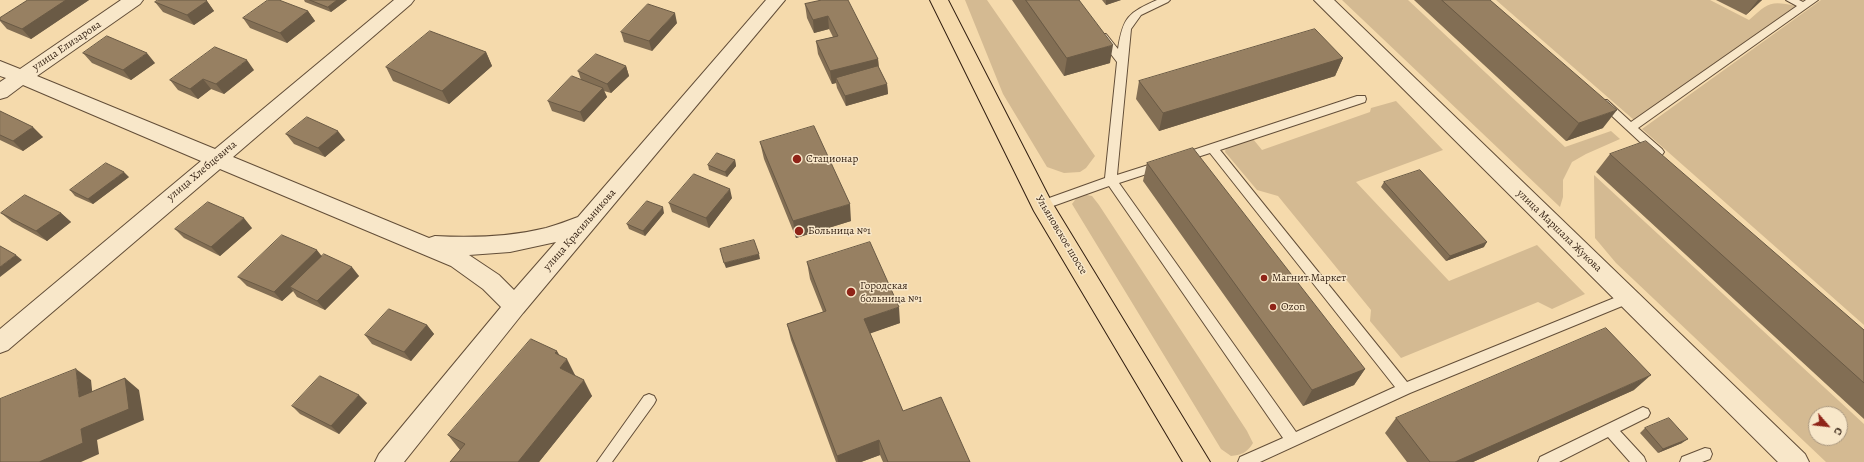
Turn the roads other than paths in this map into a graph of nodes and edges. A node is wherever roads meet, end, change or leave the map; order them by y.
1 (134, 0) edge
2 (405, 0) edge
3 (776, 0) edge
4 (939, 0) edge
5 (1165, 0) edge
6 (1323, 0) edge
7 (1791, 0) edge
8 (1813, 0) edge
9 (1804, 6) junction
10 (1093, 24) edge
11 (1122, 61) junction
12 (0, 68) edge
13 (22, 77) junction
14 (0, 92) edge
15 (1596, 98) edge
16 (1361, 99) dead end
17 (1631, 128) junction
18 (1212, 148) junction
19 (216, 158) junction
20 (1666, 160) edge
21 (1111, 182) junction
22 (1042, 205) junction
23 (586, 223) junction
24 (422, 244) junction
25 (1628, 298) junction
26 (515, 306) junction
27 (0, 343) edge
28 (1405, 388) junction
29 (649, 400) dead end
30 (1643, 413) dead end
31 (1610, 430) junction
32 (1293, 440) junction
33 (1706, 454) dead end
34 (388, 462) edge
35 (604, 462) edge
36 (1198, 462) edge
37 (1245, 462) edge
38 (1545, 462) edge
39 (1639, 462) edge
40 (1687, 462) edge
41 (1796, 462) edge

1 - 13 street, улица Елизарова
2 - 19 street, улица Хлебцевича
3 - 23 street, улица Красильникова
4 - 22 main road, Ульяновское шоссе
5 - 11 lane
6 - 25 street, улица Маршала Жукова
7 - 9 lane
8 - 9 lane
9 - 17 lane
10 - 11 lane
11 - 21 lane
12 - 13 street
13 - 14 street, улица Елизарова
13 - 19 street
15 - 17 lane
16 - 18 lane
17 - 20 lane
18 - 21 lane
18 - 28 lane
19 - 24 street
19 - 27 street, улица Хлебцевича
21 - 22 lane
21 - 32 lane
22 - 36 main road, Ульяновское шоссе
23 - 24 street
23 - 26 street, улица Красильникова
24 - 26 street
25 - 28 lane
25 - 41 street, улица Маршала Жукова
26 - 34 street, улица Красильникова
28 - 32 lane
29 - 35 lane
30 - 31 lane
31 - 38 lane
31 - 39 lane
32 - 37 lane
33 - 40 lane

